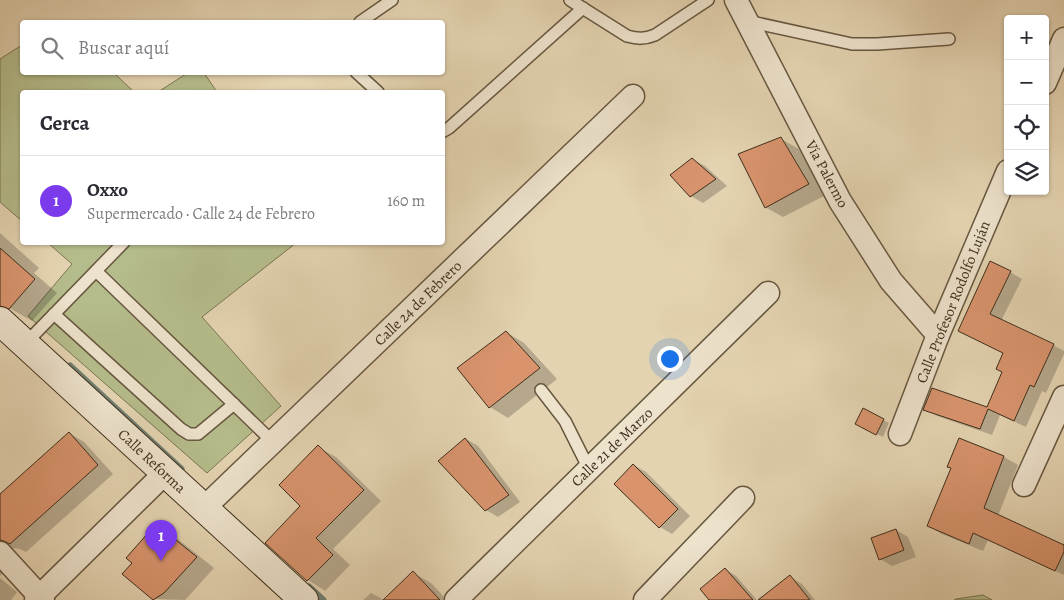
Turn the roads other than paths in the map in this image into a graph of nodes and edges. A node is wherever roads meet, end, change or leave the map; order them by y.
1 (392, 0) edge
2 (570, 0) edge
3 (708, 0) edge
4 (736, 0) edge
5 (583, 8) junction
6 (363, 20) edge
7 (747, 21) junction
8 (949, 39) dead end
9 (1064, 39) edge
10 (1049, 74) edge
11 (359, 75) edge
12 (376, 90) edge
13 (633, 96) dead end
14 (445, 130) edge
15 (1004, 180) edge
16 (121, 245) edge
17 (96, 271) junction
18 (768, 293) dead end
19 (54, 314) junction
20 (0, 321) edge
21 (938, 335) junction
22 (25, 344) junction
23 (541, 390) dead end
24 (1064, 397) edge
25 (234, 404) junction
26 (900, 434) dead end
27 (273, 442) junction
28 (589, 469) junction
29 (165, 473) junction
30 (1024, 485) dead end
31 (743, 498) dead end
32 (203, 509) junction
33 (0, 553) edge
34 (40, 599) edge
35 (304, 600) edge
36 (456, 600) edge
37 (645, 600) edge

1 - 6 lane
2 - 5 lane
3 - 5 lane
4 - 7 street, Vía Palermo
5 - 14 lane
7 - 8 lane
7 - 21 street, Vía Palermo
9 - 10 street
11 - 12 lane
13 - 27 street, Calle 24 de Febrero
15 - 21 street, Calle Profesor Rodolfo Luján
16 - 17 lane
17 - 19 lane
17 - 25 lane
18 - 28 street, Calle 21 de Marzo
19 - 22 lane
19 - 25 lane
20 - 22 street, Calle Reforma
21 - 26 street, Calle Profesor Rodolfo Luján
22 - 29 street, Calle Reforma
23 - 28 lane
24 - 30 street
25 - 27 lane
27 - 32 street, Calle 24 de Febrero
28 - 36 street, Calle 21 de Marzo
29 - 32 street, Calle Reforma
29 - 34 street
31 - 37 street
32 - 35 street, Calle Reforma
33 - 34 street

